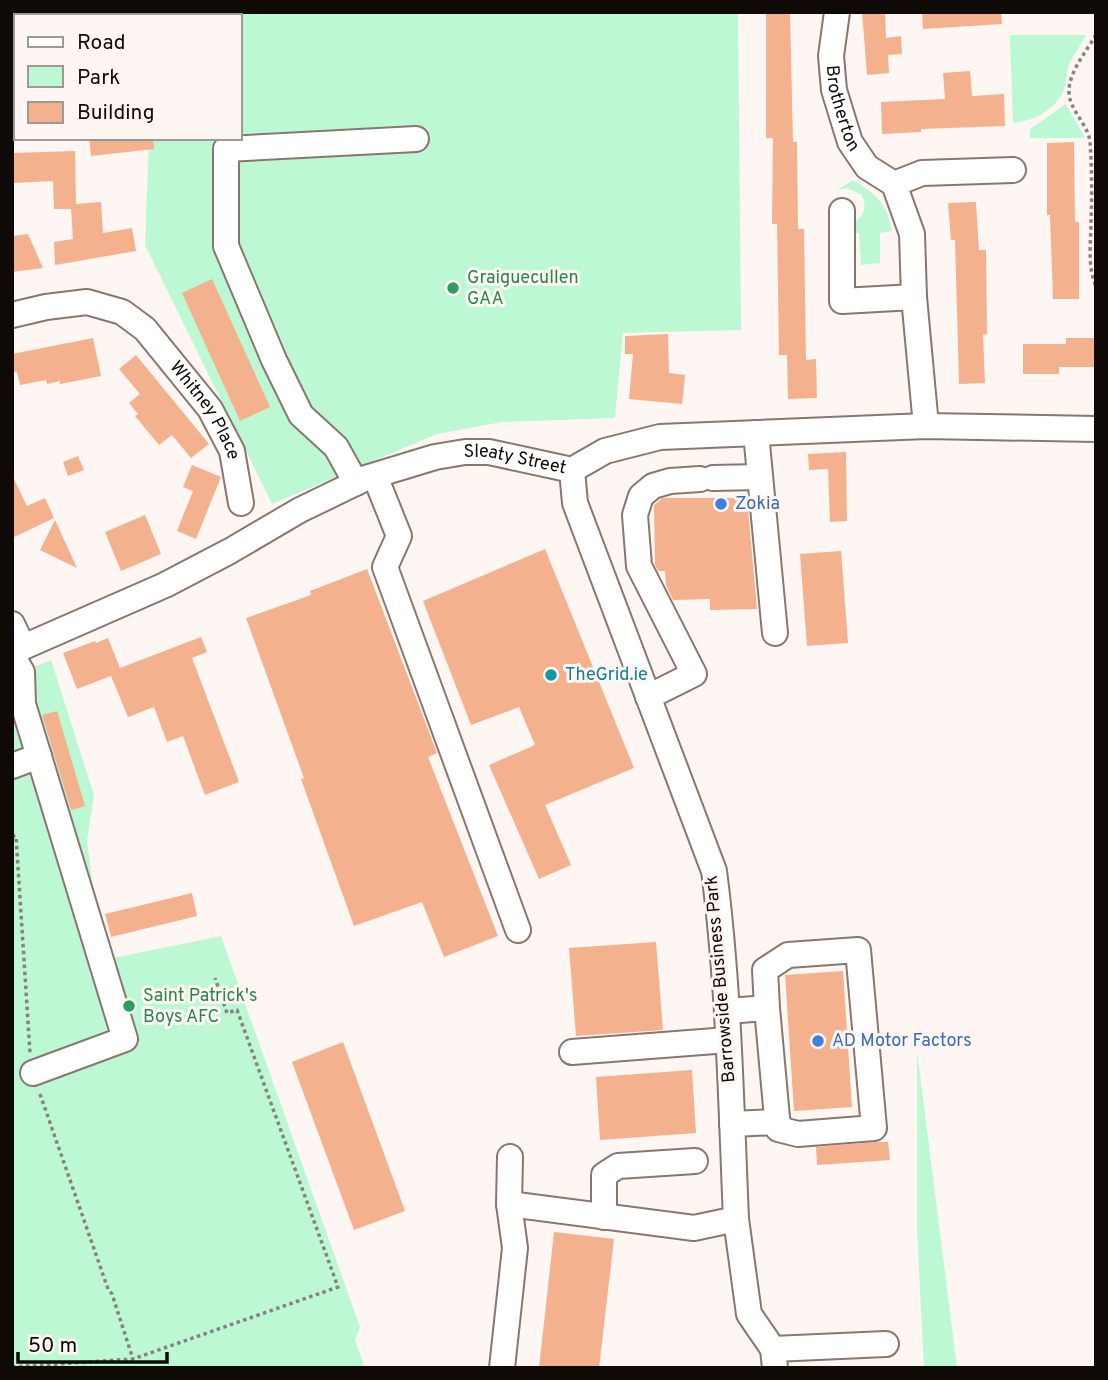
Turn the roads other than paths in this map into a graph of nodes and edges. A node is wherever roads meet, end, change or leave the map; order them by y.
1 (837, 12) edge
2 (416, 139) dead end
3 (1013, 170) dead end
4 (894, 184) junction
5 (842, 211) dead end
6 (914, 297) junction
7 (12, 315) edge
8 (926, 426) junction
9 (1096, 429) edge
10 (756, 433) junction
11 (572, 470) junction
12 (760, 477) junction
13 (366, 480) junction
14 (241, 503) dead end
15 (12, 624) edge
16 (775, 633) dead end
17 (16, 651) edge
18 (648, 697) junction
19 (38, 756) junction
20 (12, 766) edge
21 (518, 930) dead end
22 (767, 1008) junction
23 (727, 1011) junction
24 (728, 1040) junction
25 (572, 1052) dead end
26 (33, 1073) road end
27 (778, 1122) junction
28 (732, 1124) junction
29 (510, 1157) dead end
30 (695, 1161) dead end
31 (509, 1205) junction
32 (604, 1217) junction
33 (736, 1219) junction
34 (886, 1344) dead end
35 (774, 1358) edge
36 (502, 1368) edge

1 - 4 street, Brotherton
2 - 13 street
3 - 4 street
4 - 6 street
5 - 6 street
6 - 8 street
7 - 14 street, Whitney Place
8 - 9 street, Sleaty Street
8 - 10 street, Sleaty Street
10 - 11 street, Sleaty Street
10 - 12 street
11 - 13 street, Sleaty Street
11 - 18 street, Barrowside Business Park
12 - 16 street
12 - 18 street
13 - 17 street, Sleaty Street
13 - 21 street
15 - 17 street
17 - 19 street
18 - 23 street, Barrowside Business Park
19 - 20 street
19 - 26 street
22 - 23 street
22 - 27 street
22 - 27 street
23 - 24 street, Barrowside Business Park
24 - 25 street
24 - 28 street, Barrowside Business Park
27 - 28 street
28 - 33 street, Barrowside Business Park
29 - 31 street
30 - 32 street
31 - 32 street
31 - 36 street
32 - 33 street
33 - 35 street, Barrowside Business Park
34 - 35 street

